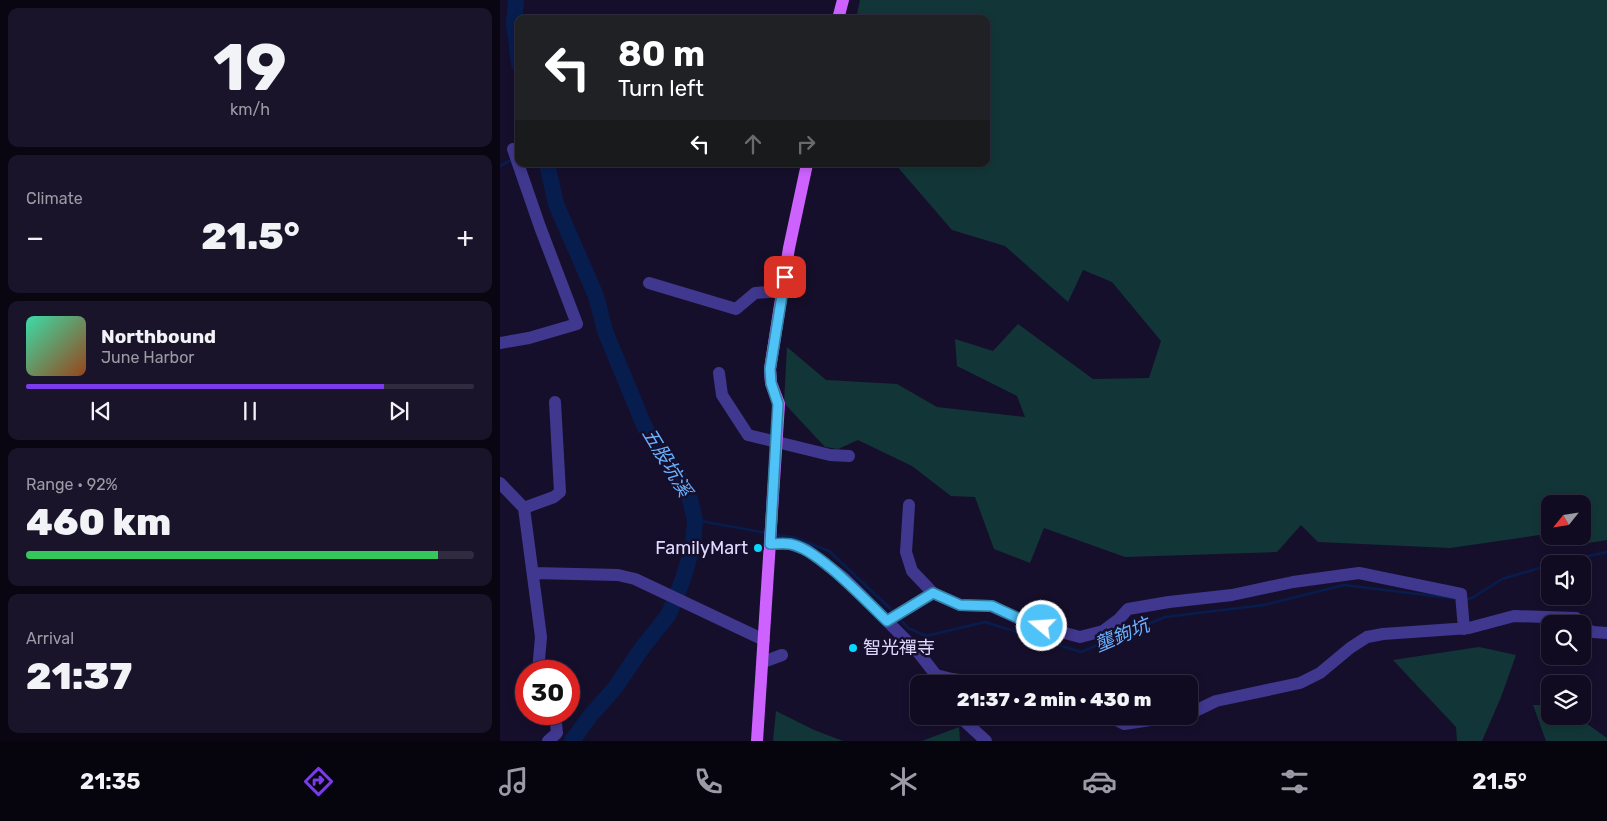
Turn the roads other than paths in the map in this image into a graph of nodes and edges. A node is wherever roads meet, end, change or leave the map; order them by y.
1 (843, 0) edge
2 (839, 15) edge
3 (513, 149) dead end
4 (515, 155) edge
5 (519, 167) edge
6 (806, 167) edge
7 (649, 283) dead end
8 (783, 291) junction
9 (500, 343) edge
10 (719, 373) dead end
11 (555, 402) dead end
12 (776, 441) junction
13 (849, 456) dead end
14 (500, 483) edge
15 (909, 505) dead end
16 (524, 508) junction
17 (771, 536) junction
18 (534, 573) junction
19 (933, 593) junction
20 (893, 617) junction
21 (1541, 617) edge
22 (1464, 629) junction
23 (1591, 631) edge
24 (1607, 632) edge
25 (764, 640) junction
26 (782, 655) dead end
27 (539, 660) edge
28 (763, 662) junction
29 (934, 675) edge
30 (1198, 710) edge
31 (969, 725) edge
32 (757, 741) edge
33 (986, 741) edge

1 - 2 main road
3 - 4 street
5 - 9 street
6 - 8 main road
7 - 8 street
8 - 12 main road
10 - 12 street
11 - 16 street
12 - 13 street
12 - 17 main road
14 - 16 street
15 - 19 street
16 - 18 street
17 - 20 street
17 - 25 main road
18 - 25 street
18 - 27 street
19 - 20 street
19 - 22 street
20 - 29 street
21 - 22 street
22 - 30 street
23 - 24 street
25 - 28 main road
26 - 28 street
28 - 32 main road
31 - 33 street

